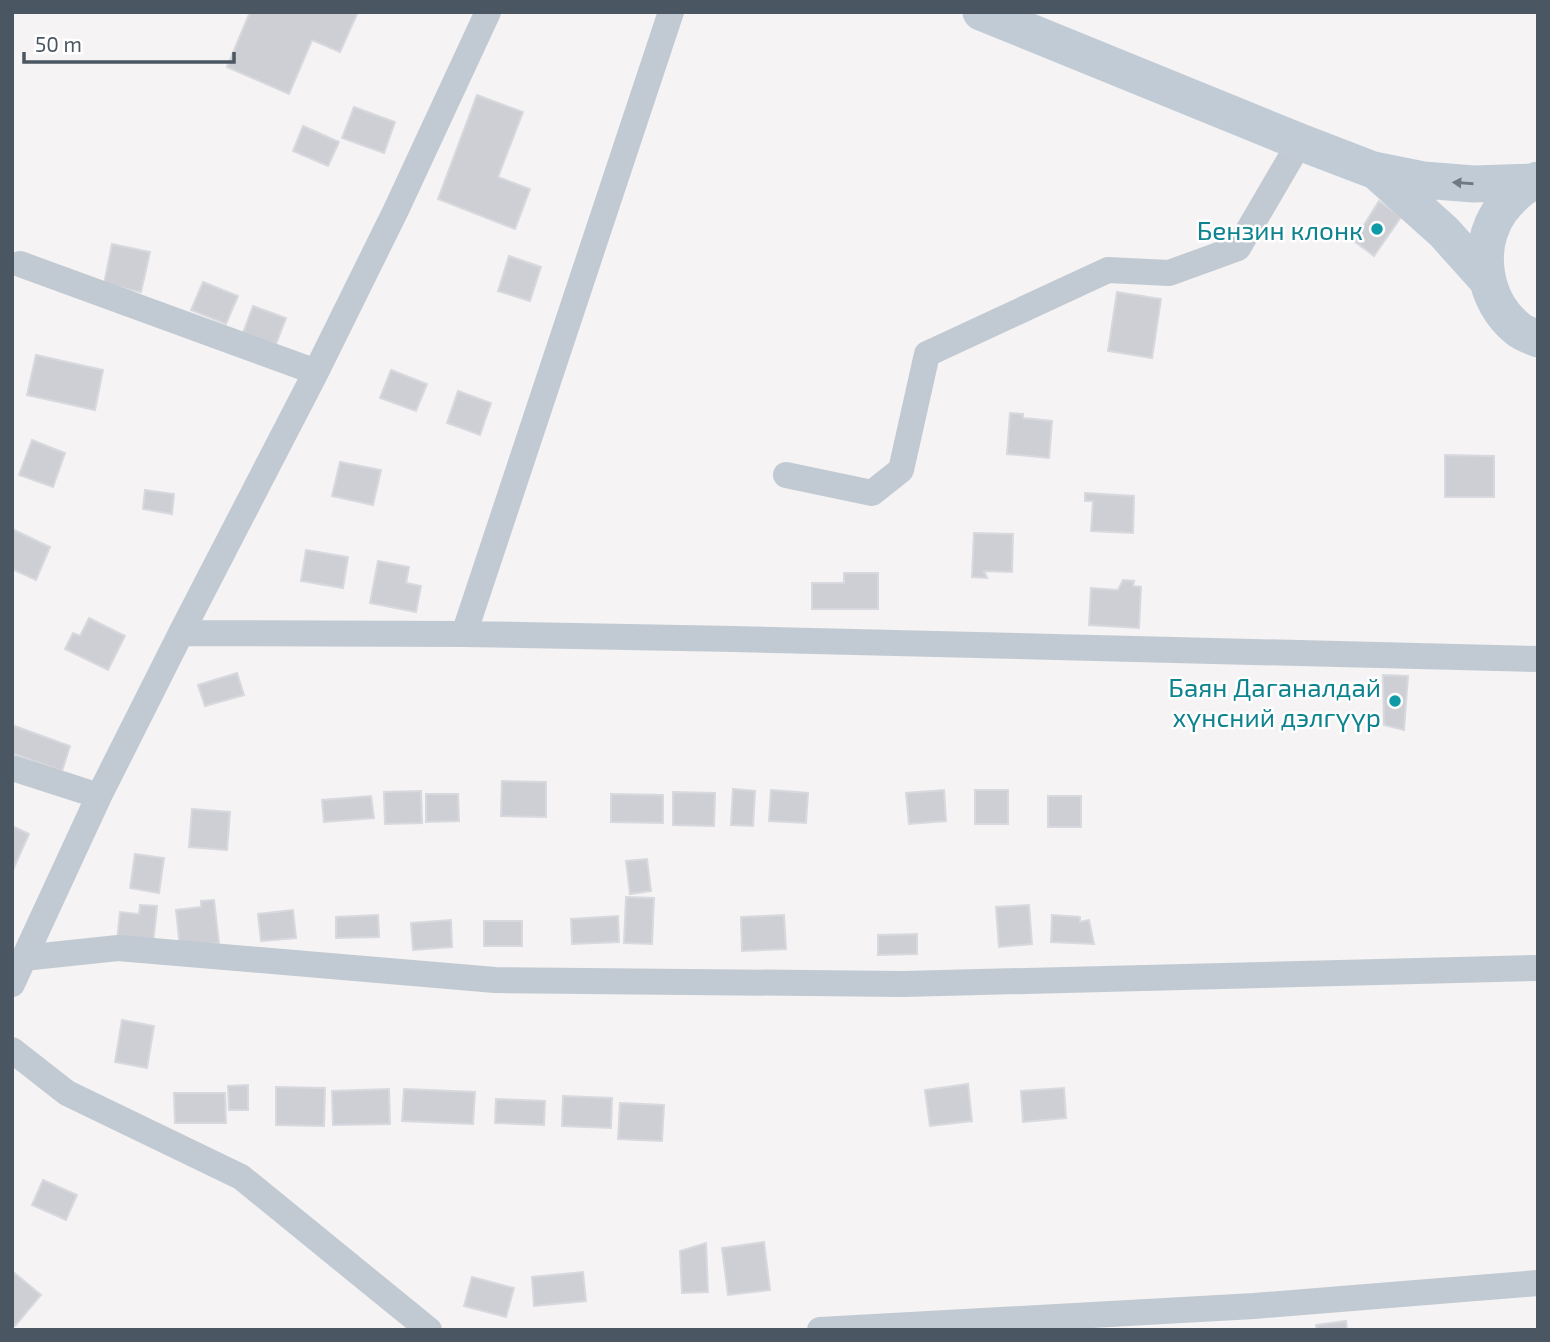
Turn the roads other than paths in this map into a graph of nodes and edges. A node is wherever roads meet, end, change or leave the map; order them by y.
1 (488, 12) edge
2 (671, 12) edge
3 (981, 12) edge
4 (1300, 142) junction
5 (1373, 170) junction
6 (1534, 181) edge
7 (20, 264) dead end
8 (1487, 280) junction
9 (1538, 339) edge
10 (316, 372) junction
11 (786, 475) dead end
12 (181, 632) junction
13 (464, 634) junction
14 (1538, 659) edge
15 (12, 768) edge
16 (99, 796) junction
17 (23, 958) junction
18 (1538, 968) edge
19 (12, 984) edge
20 (12, 1050) edge
21 (1538, 1283) edge
22 (429, 1330) edge
23 (820, 1330) edge

1 - 10 street
2 - 13 street
3 - 4 main road
4 - 5 main road
4 - 11 street
6 -> 5 main road
5 - 8 main road
6 - 8 main road
7 - 10 street
8 - 9 main road
10 - 12 street
12 - 13 street
12 - 16 street
13 - 14 street
15 - 16 street
16 - 17 street
17 - 18 street
17 - 19 street
20 - 22 street
21 - 23 street

